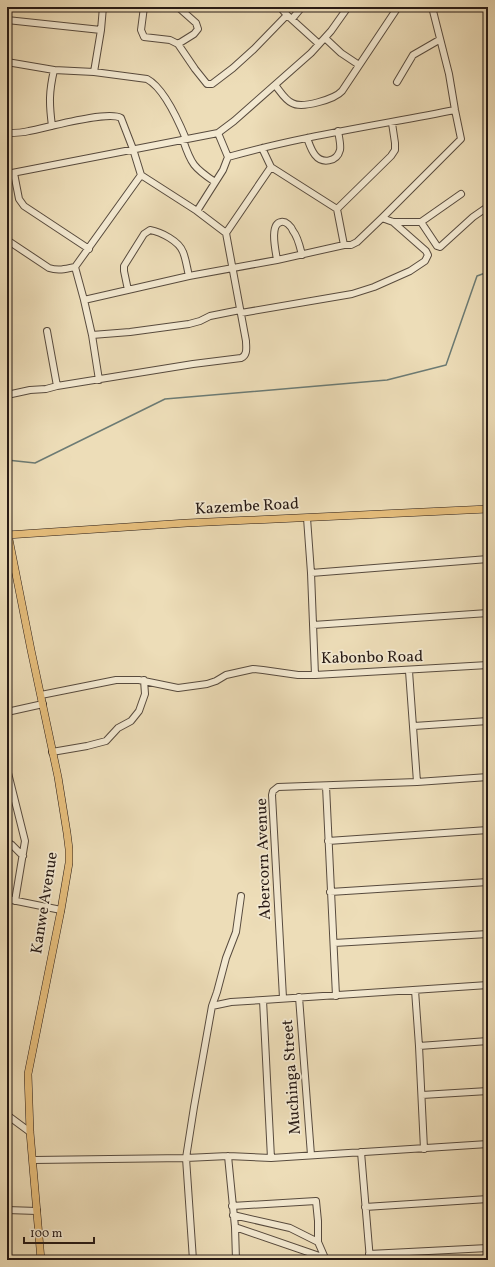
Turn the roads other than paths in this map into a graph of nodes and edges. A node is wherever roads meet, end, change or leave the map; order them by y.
1 (102, 7) edge
2 (144, 7) edge
3 (178, 7) edge
4 (280, 7) edge
5 (302, 7) edge
6 (348, 7) edge
7 (398, 7) edge
8 (432, 7) edge
9 (289, 17) junction
10 (7, 20) edge
11 (101, 30) junction
12 (325, 38) junction
13 (439, 40) junction
14 (178, 44) junction
15 (319, 44) junction
16 (7, 62) edge
17 (359, 65) junction
18 (54, 70) junction
19 (94, 72) junction
20 (397, 82) dead end
21 (275, 85) junction
22 (454, 110) junction
23 (392, 122) junction
24 (52, 126) junction
25 (338, 131) junction
26 (218, 132) junction
27 (7, 133) edge
28 (308, 138) junction
29 (184, 139) junction
30 (262, 148) junction
31 (133, 149) junction
32 (228, 157) junction
33 (271, 167) junction
34 (14, 173) junction
35 (7, 174) edge
36 (141, 175) junction
37 (215, 182) junction
38 (461, 194) dead end
39 (486, 208) dead end
40 (337, 209) junction
41 (197, 211) junction
42 (382, 218) junction
43 (393, 222) junction
44 (421, 222) junction
45 (226, 233) junction
46 (7, 240) edge
47 (344, 245) junction
48 (89, 249) junction
49 (302, 254) junction
50 (277, 260) junction
51 (75, 267) junction
52 (234, 268) junction
53 (189, 276) junction
54 (128, 290) junction
55 (84, 300) junction
56 (241, 312) junction
57 (47, 331) dead end
58 (92, 335) junction
59 (99, 380) junction
60 (57, 386) junction
61 (7, 395) edge
62 (488, 509) edge
63 (307, 518) junction
64 (7, 533) edge
65 (488, 559) edge
66 (311, 573) junction
67 (488, 613) edge
68 (313, 625) junction
69 (488, 665) edge
70 (410, 670) junction
71 (315, 675) junction
72 (144, 680) junction
73 (41, 695) junction
74 (43, 704) junction
75 (7, 712) edge
76 (488, 721) edge
77 (414, 726) junction
78 (52, 752) junction
79 (7, 769) edge
80 (488, 777) edge
81 (417, 782) junction
82 (326, 786) junction
83 (488, 830) edge
84 (328, 841) junction
85 (7, 842) edge
86 (23, 856) junction
87 (488, 882) edge
88 (330, 892) junction
89 (241, 896) dead end
90 (7, 899) edge
91 (15, 901) junction
92 (61, 910) junction
93 (488, 934) edge
94 (334, 944) junction
95 (488, 985) edge
96 (415, 990) junction
97 (336, 996) junction
98 (283, 998) junction
99 (299, 998) junction
100 (263, 1000) junction
101 (212, 1006) junction
102 (488, 1041) edge
103 (419, 1046) junction
104 (488, 1091) edge
105 (422, 1095) junction
106 (7, 1115) edge
107 (30, 1132) junction
108 (488, 1144) edge
109 (424, 1149) junction
110 (361, 1152) junction
111 (228, 1156) junction
112 (311, 1156) junction
113 (186, 1158) junction
114 (271, 1158) junction
115 (34, 1160) junction
116 (488, 1199) edge
117 (232, 1206) junction
118 (365, 1207) junction
119 (7, 1210) edge
120 (37, 1211) junction
121 (233, 1215) junction
122 (234, 1227) junction
123 (318, 1242) junction
124 (488, 1248) edge
125 (370, 1257) edge
126 (328, 1259) edge
127 (41, 1260) edge
128 (194, 1260) edge
129 (236, 1260) edge

1 - 11 street
2 - 14 street
3 - 14 street
4 - 9 street
5 - 9 street
6 - 12 street
7 - 17 street
8 - 13 street
9 - 14 street
9 - 15 street
10 - 11 street
11 - 19 street
12 - 15 street
12 - 17 street
13 - 20 street
13 - 22 street
15 - 21 street
16 - 18 street
17 - 21 street
18 - 19 street
18 - 24 street
19 - 29 street
21 - 26 street
22 - 23 street
22 - 42 street
23 - 25 street
23 - 40 street
24 - 27 street
24 - 31 street
25 - 28 street
25 - 28 street
26 - 29 street
26 - 32 street
28 - 30 street
29 - 31 street
29 - 37 street
30 - 32 street
30 - 33 street
31 - 34 street
31 - 36 street
32 - 37 street
33 - 40 street
33 - 45 street
34 - 35 street
34 - 48 street
36 - 41 street
36 - 48 street
37 - 41 street
38 - 44 street
39 - 44 street
40 - 47 street
41 - 45 street
42 - 43 street
42 - 47 street
43 - 44 street
43 - 56 street
45 - 52 street
46 - 51 street
47 - 49 street
48 - 51 street
49 - 50 street
49 - 50 street
50 - 52 street
51 - 55 street
52 - 53 street
52 - 56 street
53 - 54 street
53 - 54 street
54 - 55 street
55 - 58 street
56 - 58 street
56 - 59 street
57 - 60 street
58 - 59 street
59 - 60 street
60 - 61 street
62 - 63 main road, Kazembe Road
63 - 64 main road, Kazembe Road
63 - 66 street, Kabonbo Road
64 - 73 main road, Kanwe Avenue
65 - 66 street
66 - 68 street, Kabonbo Road
67 - 68 street
68 - 71 street, Kabonbo Road
69 - 70 street, Kabonbo Road
70 - 71 street, Kabonbo Road
70 - 77 street
71 - 72 street
72 - 73 street
72 - 78 street
73 - 74 main road, Kanwe Avenue
74 - 75 street
74 - 78 main road, Kanwe Avenue
76 - 77 street
77 - 81 street
78 - 92 main road, Kanwe Avenue
79 - 86 street
80 - 81 street, Abercorn Avenue
81 - 82 street, Abercorn Avenue
82 - 84 street
82 - 98 street, Abercorn Avenue
83 - 84 street
84 - 88 street
85 - 86 street
86 - 91 street
87 - 88 street
88 - 94 street
89 - 101 street
90 - 91 street
91 - 92 street
92 - 107 main road, Kanwe Avenue
93 - 94 street
94 - 97 street
95 - 96 street
96 - 97 street
96 - 103 street
97 - 99 street
98 - 99 street
98 - 100 street
99 - 112 street, Muchinga Street
100 - 101 street
100 - 114 street
101 - 113 street
102 - 103 street
103 - 105 street
104 - 105 street
105 - 109 street
106 - 107 street
107 - 115 main road, Kanwe Avenue
108 - 109 street
109 - 110 street
110 - 112 street
110 - 118 street
111 - 113 street
111 - 114 street
111 - 117 street
112 - 114 street
113 - 115 street
113 - 128 street
115 - 120 main road, Kanwe Avenue
116 - 118 street
117 - 121 street
117 - 123 street
118 - 125 street
119 - 120 street
120 - 127 main road, Kanwe Avenue
121 - 122 street
121 - 123 street
122 - 126 street
122 - 129 street
123 - 126 street
124 - 125 street

